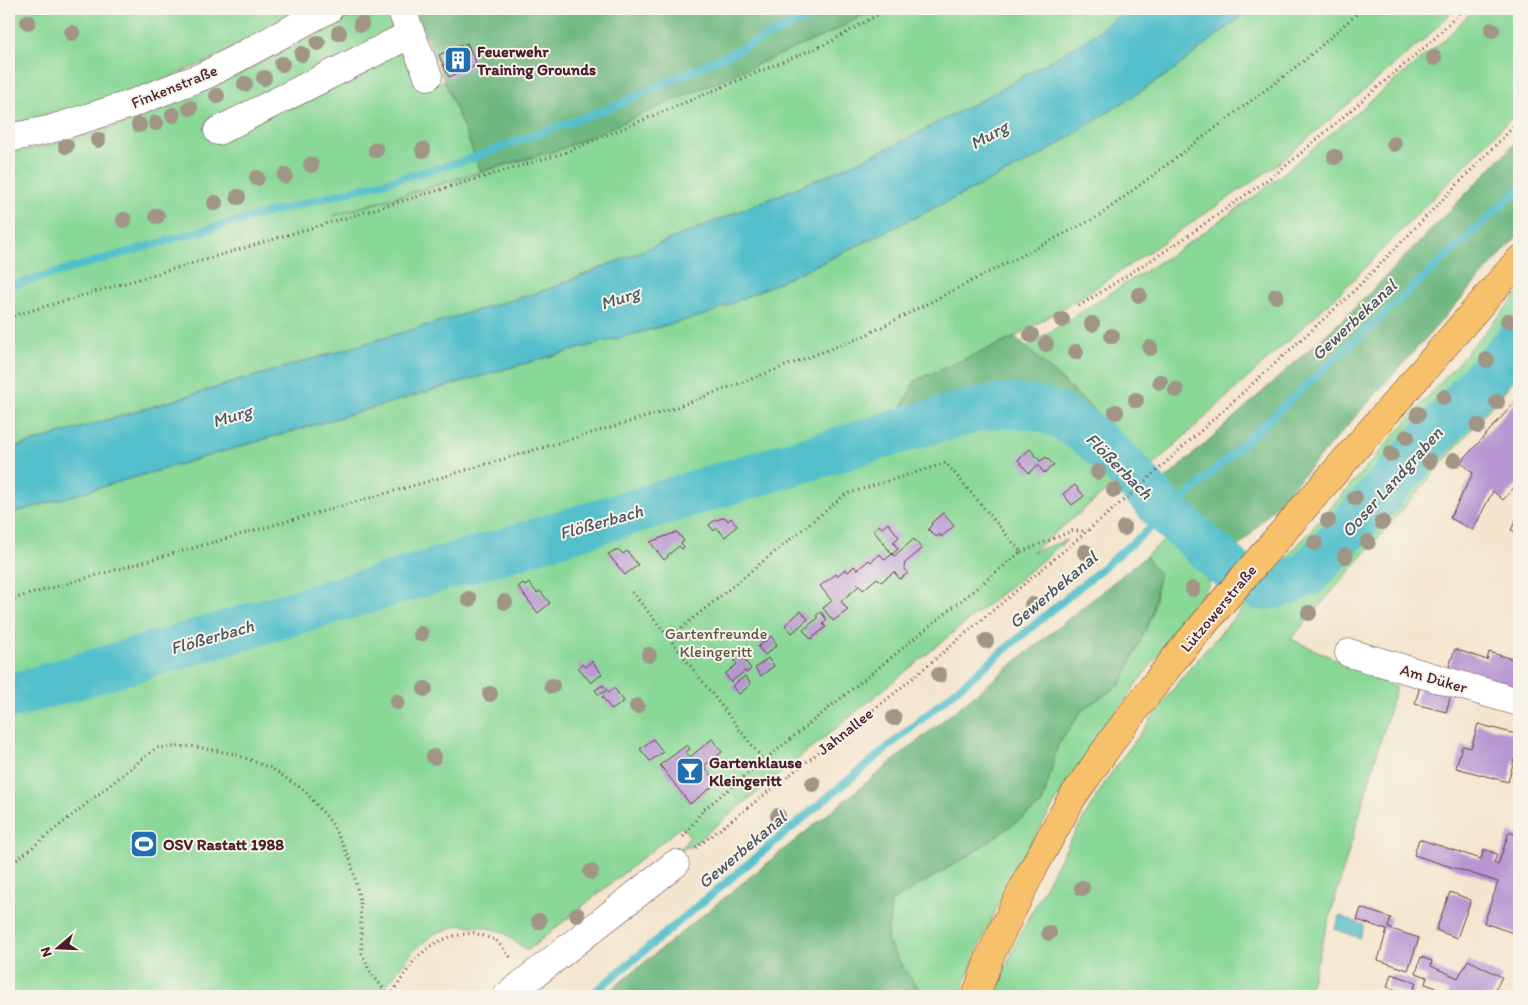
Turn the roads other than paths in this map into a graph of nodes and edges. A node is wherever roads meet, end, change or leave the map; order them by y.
1 (329, 9) edge
2 (401, 9) edge
3 (411, 34) junction
4 (428, 76) dead end
5 (218, 131) dead end
6 (9, 138) edge
7 (1519, 260) edge
8 (1349, 653) dead end
9 (1519, 702) edge
10 (676, 864) road end
11 (507, 996) edge
12 (976, 996) edge

1 - 6 street, Finkenstraße
2 - 3 street
3 - 4 street
3 - 5 street
7 - 12 main road, Lützowerstraße
8 - 9 street, Am Düker
10 - 11 street

